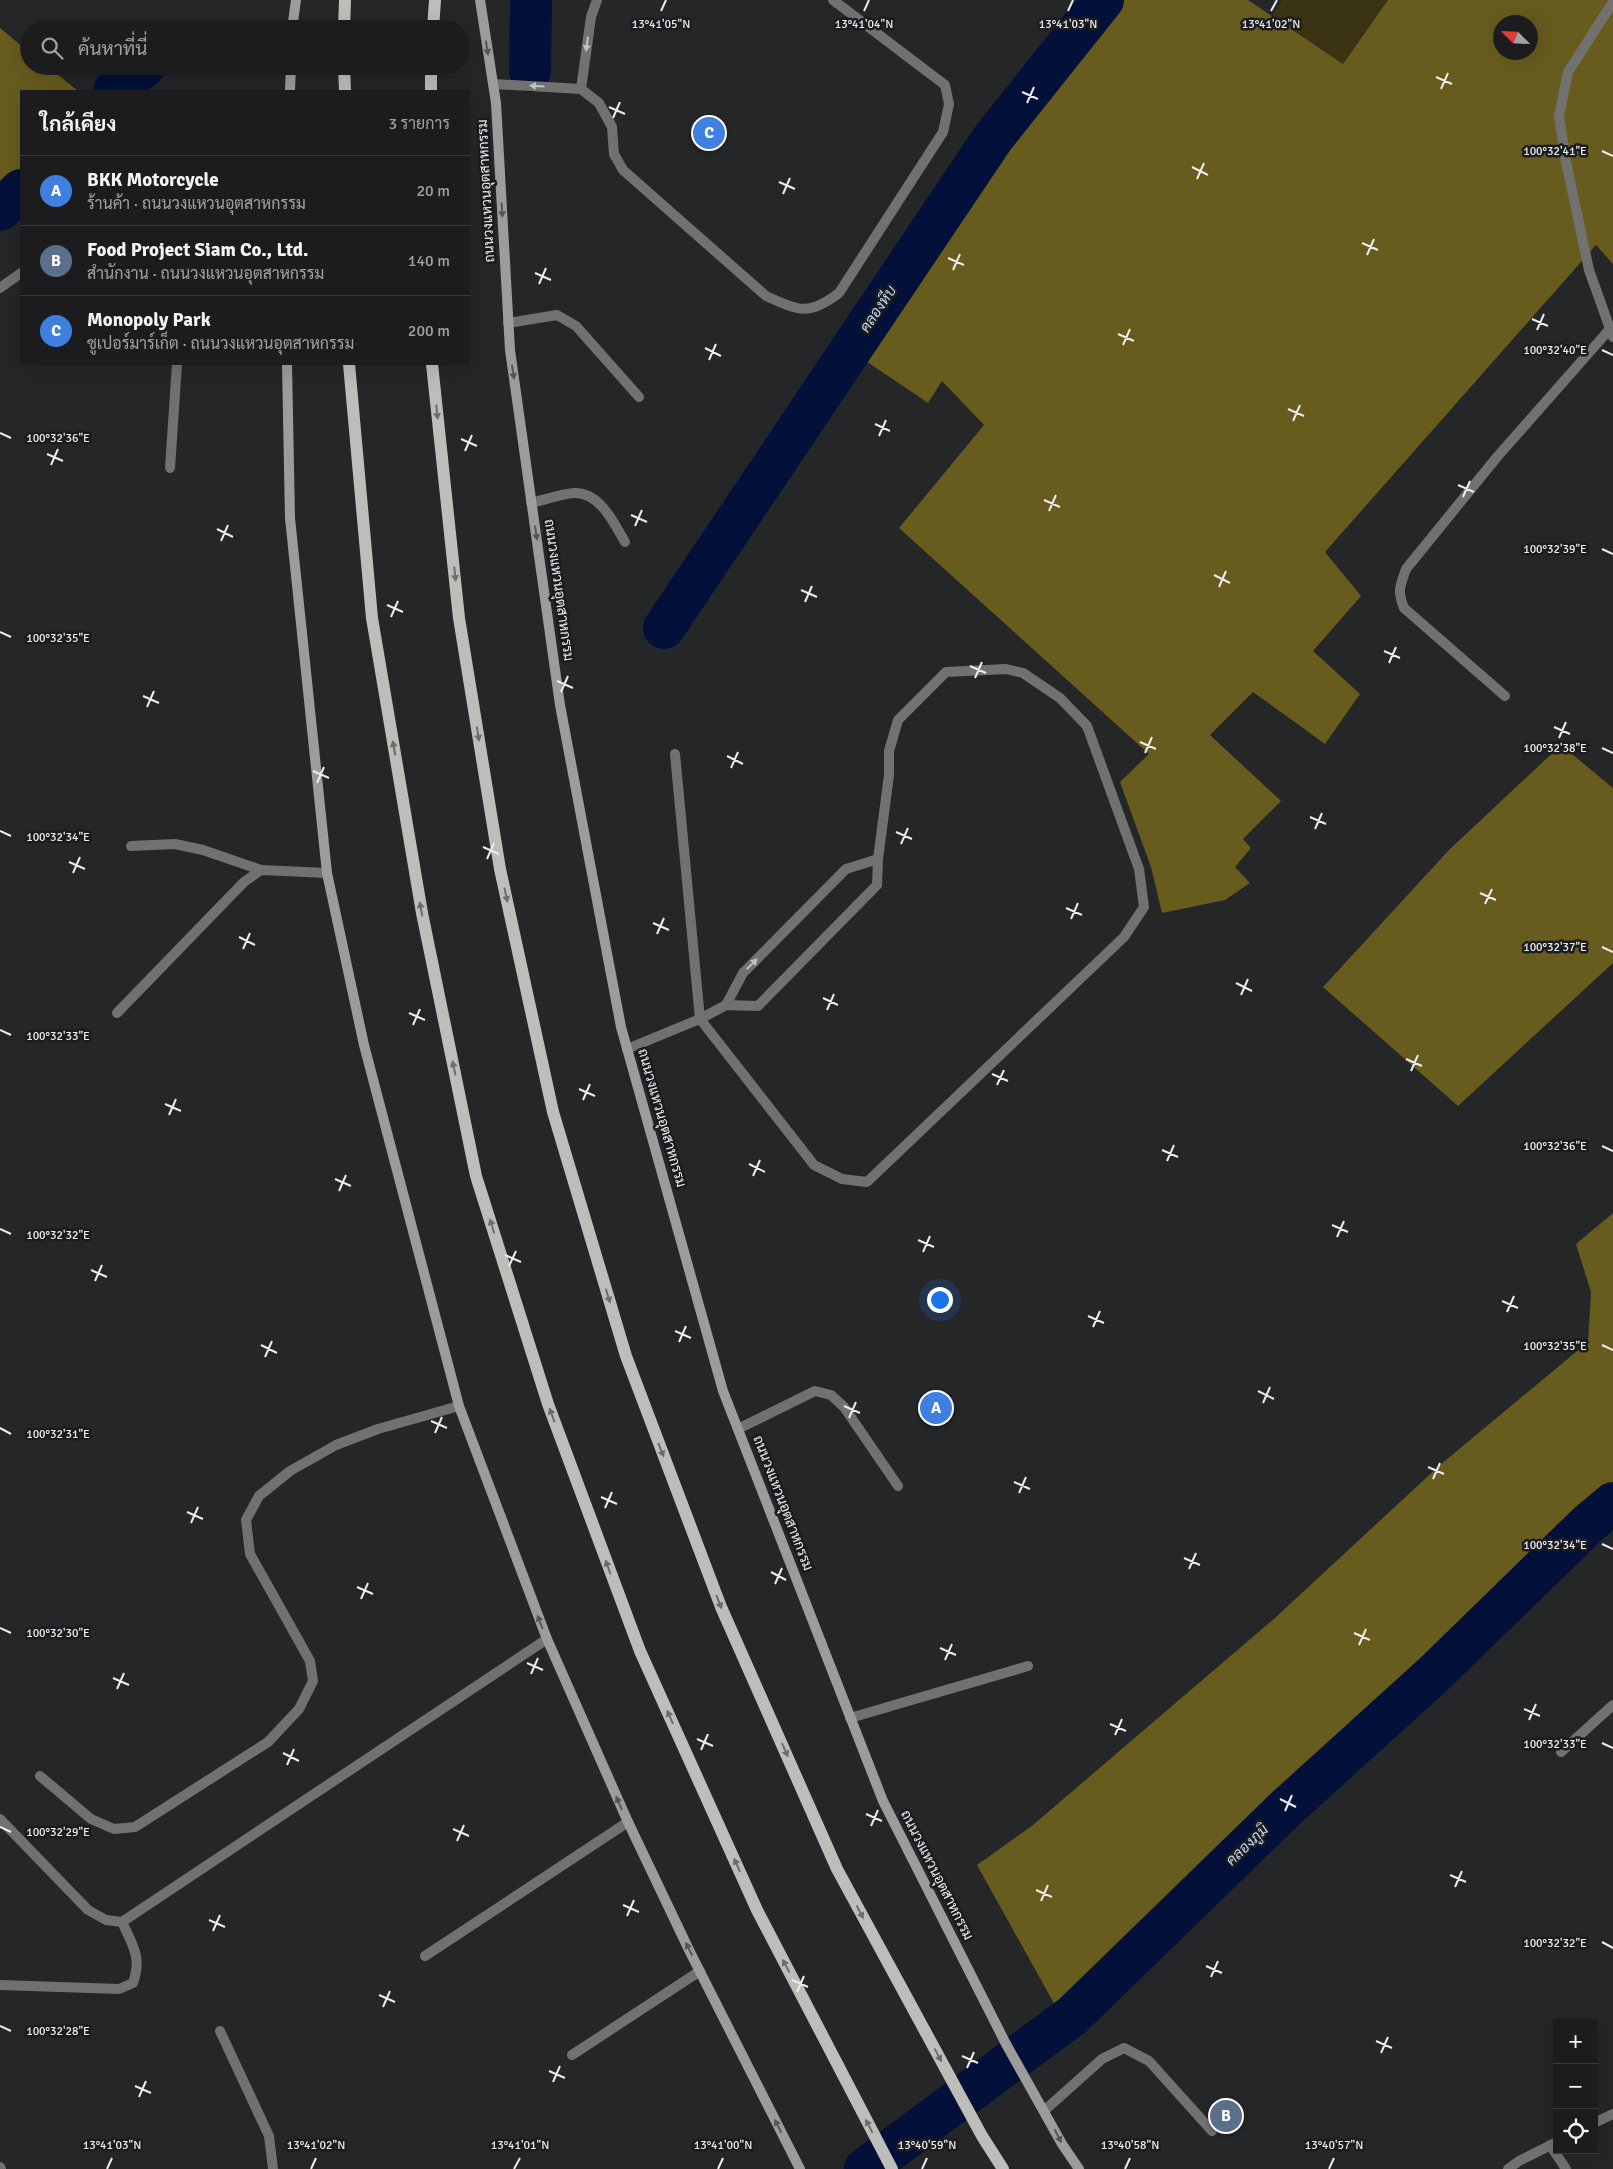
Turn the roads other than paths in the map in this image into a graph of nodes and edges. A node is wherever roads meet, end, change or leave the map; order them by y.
1 (296, 0) edge
2 (344, 0) edge
3 (435, 0) edge
4 (480, 0) edge
5 (597, 0) edge
6 (833, 0) edge
7 (1613, 2) edge
8 (293, 20) edge
9 (344, 20) edge
10 (434, 20) edge
11 (291, 75) edge
12 (344, 75) edge
13 (431, 75) edge
14 (493, 84) junction
15 (581, 89) junction
16 (290, 90) edge
17 (345, 90) edge
18 (431, 90) edge
19 (20, 274) edge
20 (0, 288) edge
21 (508, 323) junction
22 (1611, 333) edge
23 (177, 365) edge
24 (287, 365) edge
25 (349, 365) edge
26 (432, 365) edge
27 (640, 397) dead end
28 (170, 468) dead end
29 (531, 503) junction
30 (626, 542) dead end
31 (1506, 696) dead end
32 (675, 754) dead end
33 (131, 846) dead end
34 (878, 859) junction
35 (261, 870) junction
36 (327, 873) junction
37 (726, 1005) junction
38 (117, 1013) dead end
39 (700, 1019) junction
40 (627, 1050) junction
41 (459, 1406) junction
42 (738, 1429) junction
43 (898, 1486) dead end
44 (547, 1639) junction
45 (1028, 1666) dead end
46 (1613, 1705) edge
47 (850, 1718) junction
48 (1561, 1752) dead end
49 (40, 1776) dead end
50 (0, 1819) edge
51 (628, 1822) junction
52 (122, 1922) junction
53 (425, 1956) dead end
54 (700, 1971) junction
55 (0, 1985) edge
56 (220, 2031) dead end
57 (572, 2055) dead end
58 (1045, 2110) junction
59 (1613, 2114) edge
60 (1598, 2121) edge
61 (1212, 2131) dead end
62 (1553, 2144) edge
63 (1558, 2154) edge
64 (273, 2169) edge
65 (800, 2169) edge
66 (892, 2169) edge
67 (1003, 2169) edge
68 (1079, 2169) edge
69 (1508, 2169) edge
70 (1566, 2169) edge

1 - 8 main road
2 - 9 main road
3 - 10 main road
4 -> 14 main road, ถนนวงแหวนอุตสาหกรรม
5 -> 15 street
6 - 15 street
7 - 22 street
11 - 16 main road
12 - 17 main road
13 - 18 main road
15 -> 14 street
14 -> 21 main road, ถนนวงแหวนอุตสาหกรรม
19 - 20 street
21 - 27 street
21 -> 29 main road, ถนนวงแหวนอุตสาหกรรม
22 - 31 street
23 - 28 street
24 - 36 main road
66 -> 25 main road
26 -> 67 main road
29 - 30 street
29 -> 40 main road, ถนนวงแหวนอุตสาหกรรม
32 - 39 street
33 - 35 street
37 -> 34 street
34 - 37 street
34 - 39 street
35 - 36 street
35 - 38 street
36 - 41 main road
37 - 39 street
39 - 40 street
40 - 42 main road, ถนนวงแหวนอุตสาหกรรม
44 -> 41 main road
41 - 49 street
42 - 43 street
42 - 47 main road, ถนนวงแหวนอุตสาหกรรม
51 -> 44 main road
44 - 52 street
45 - 47 street
46 - 48 street
47 - 58 main road, ถนนวงแหวนอุตสาหกรรม
50 - 52 street
51 - 53 street
54 -> 51 main road
52 - 55 street
54 - 57 street
65 -> 54 main road
56 - 64 street
58 - 61 street
58 -> 68 main road, ถนนวงแหวนอุตสาหกรรม
59 - 60 street
62 - 69 street
63 - 70 street

